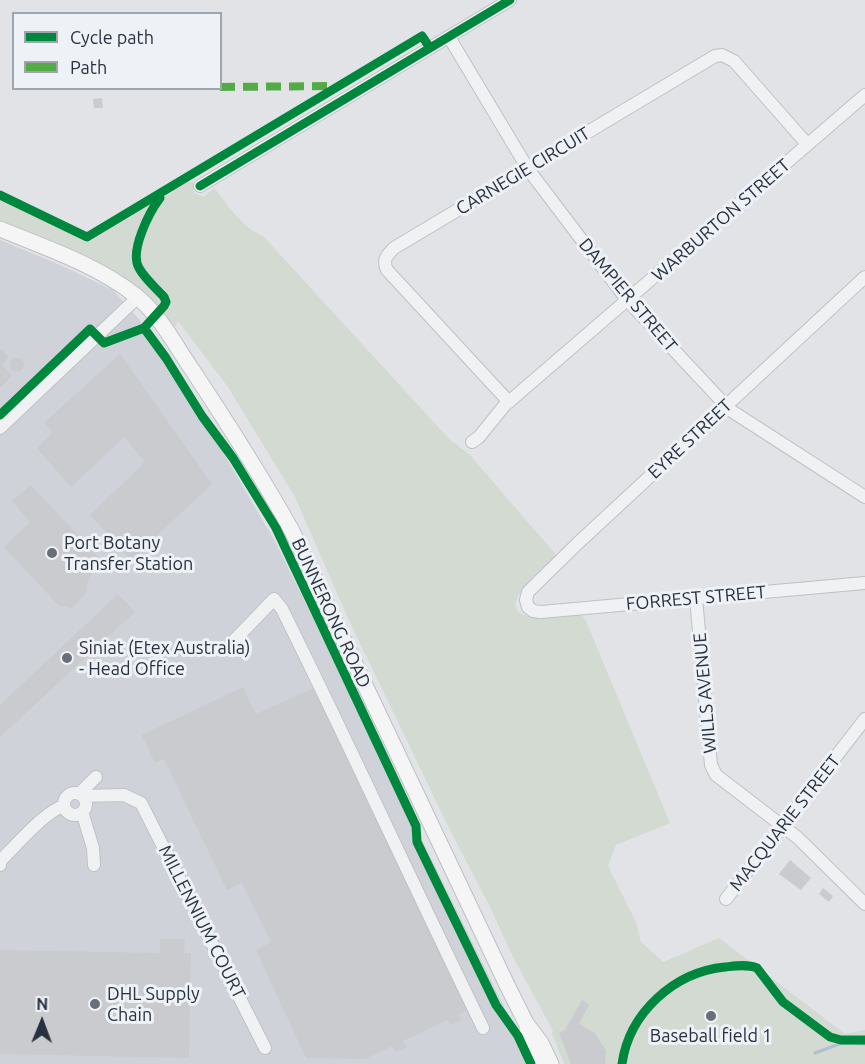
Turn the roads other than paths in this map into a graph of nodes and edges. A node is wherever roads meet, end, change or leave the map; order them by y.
1 (510, 0) edge
2 (449, 37) junction
3 (865, 95) edge
4 (807, 144) junction
5 (528, 169) junction
6 (200, 186) dead end
7 (0, 229) edge
8 (865, 277) edge
9 (138, 297) junction
10 (628, 301) junction
11 (509, 402) junction
12 (725, 406) junction
13 (0, 428) edge
14 (472, 442) dead end
15 (865, 497) edge
16 (865, 583) edge
17 (696, 598) junction
18 (528, 607) joint
19 (225, 650) dead end
20 (865, 719) edge
21 (96, 777) dead end
22 (82, 801) junction
23 (65, 808) junction
24 (783, 827) junction
25 (0, 865) edge
26 (94, 865) dead end
27 (726, 899) dead end
28 (865, 904) edge
29 (526, 1023) junction
30 (483, 1028) dead end
31 (265, 1048) dead end
32 (539, 1064) edge
33 (551, 1064) edge

1 - 2 street
2 - 5 street, DAMPIER STREET
2 - 6 street
3 - 4 street, WARBURTON STREET
4 - 5 street, CARNEGIE CIRCUIT
4 - 10 street, WARBURTON STREET
5 - 10 street, DAMPIER STREET
5 - 11 street, CARNEGIE CIRCUIT
7 - 9 main road, BUNNERONG ROAD
8 - 12 street, EYRE STREET
9 - 13 street
9 - 29 main road, BUNNERONG ROAD
10 - 11 street, WARBURTON STREET
10 - 12 street, DAMPIER STREET
11 - 14 street, WARBURTON STREET
12 - 15 street, DAMPIER STREET
12 - 18 street, EYRE STREET
16 - 17 street, FORREST STREET
17 - 18 street, FORREST STREET
17 - 24 street, WILLS AVENUE
19 - 30 street
20 - 24 street, MACQUARIE STREET
21 - 22 street
22 - 23 street, MILLENNIUM COURT
22 - 23 street
22 - 26 street
22 - 31 street, MILLENNIUM COURT
23 - 25 street
24 - 27 street, MACQUARIE STREET
24 - 28 street, WILLS AVENUE
29 - 32 main road, BUNNERONG ROAD
29 - 33 main road, BUNNERONG ROAD

